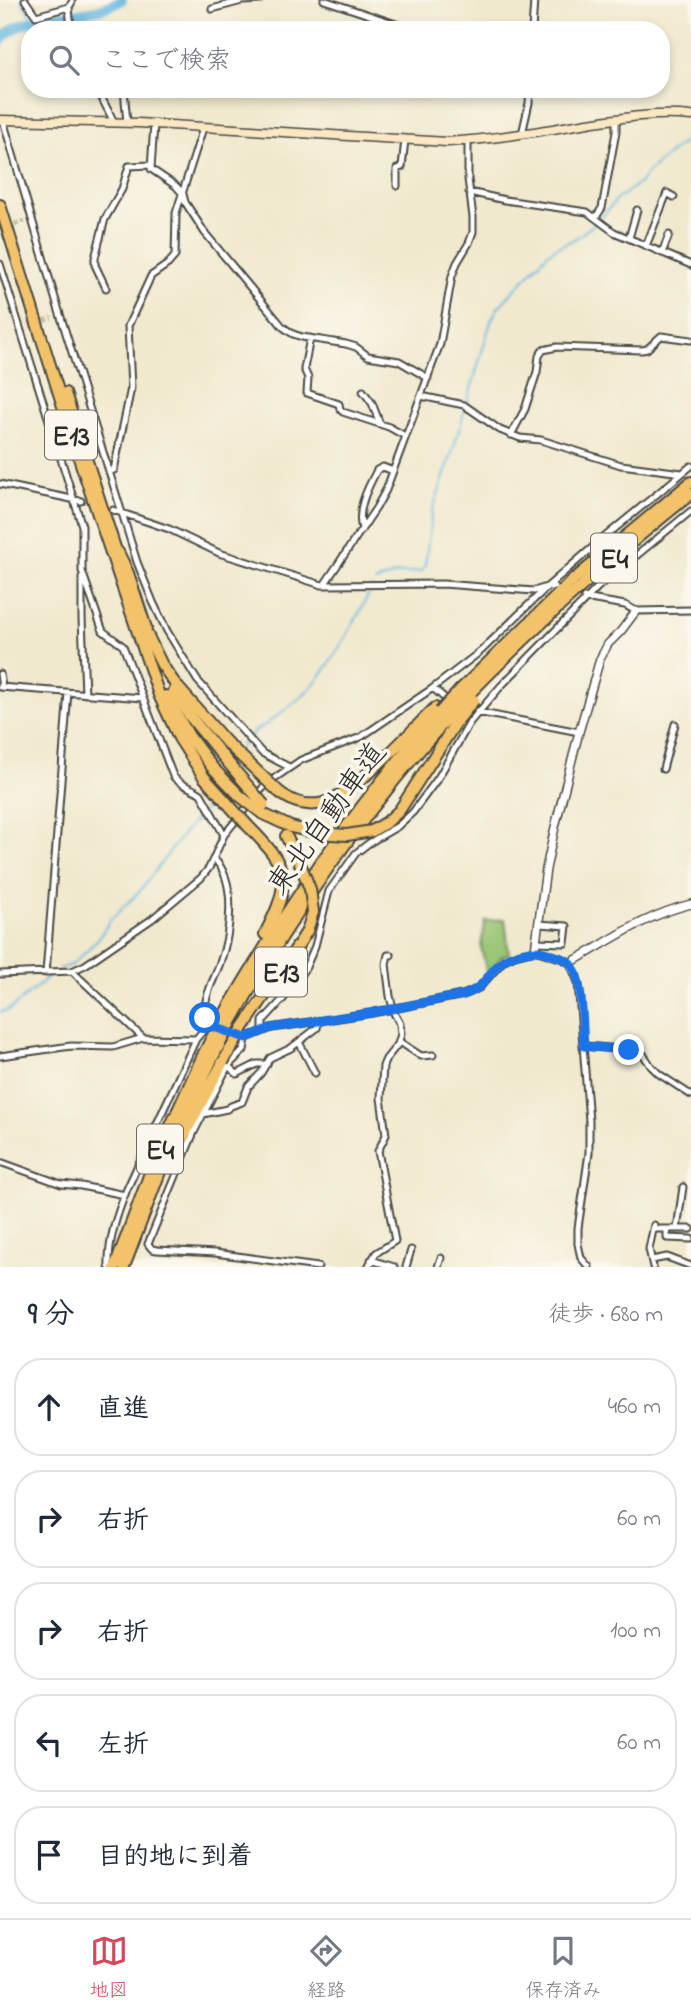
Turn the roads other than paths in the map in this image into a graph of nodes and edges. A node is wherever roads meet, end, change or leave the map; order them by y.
1 (25, 0) edge
2 (260, 0) edge
3 (324, 0) edge
4 (534, 0) edge
5 (212, 9) dead end
6 (69, 21) edge
7 (387, 21) edge
8 (533, 21) edge
9 (102, 98) edge
10 (125, 98) edge
11 (528, 98) edge
12 (691, 116) edge
13 (617, 119) junction
14 (1, 120) edge
15 (114, 122) junction
16 (127, 123) junction
17 (153, 124) junction
18 (203, 128) junction
19 (522, 134) junction
20 (405, 140) junction
21 (468, 140) junction
22 (151, 165) junction
23 (397, 186) dead end
24 (469, 192) junction
25 (183, 194) junction
26 (674, 197) dead end
27 (0, 205) edge
28 (637, 210) dead end
29 (596, 218) junction
30 (669, 235) dead end
31 (629, 238) junction
32 (646, 246) junction
33 (663, 253) junction
34 (0, 264) edge
35 (691, 265) edge
36 (106, 288) dead end
37 (60, 316) junction
38 (52, 318) tunnel mouth
39 (29, 325) tunnel mouth
40 (20, 327) junction
41 (310, 338) junction
42 (691, 340) edge
43 (428, 378) junction
44 (363, 391) dead end
45 (421, 396) junction
46 (380, 424) junction
47 (511, 435) junction
48 (405, 436) junction
49 (691, 466) edge
50 (393, 471) junction
51 (109, 472) junction
52 (682, 473) junction
53 (691, 482) edge
54 (0, 484) edge
55 (691, 494) edge
56 (78, 500) junction
57 (113, 510) tunnel mouth
58 (691, 511) edge
59 (122, 513) junction
60 (362, 529) junction
61 (82, 571) junction
62 (324, 585) junction
63 (547, 587) junction
64 (555, 587) dead end
65 (585, 598) junction
66 (542, 609) joint
67 (691, 610) edge
68 (636, 611) junction
69 (147, 645) junction
70 (0, 674) edge
71 (1, 687) edge
72 (433, 688) junction
73 (68, 692) junction
74 (85, 694) junction
75 (467, 697) junction
76 (143, 698) junction
77 (445, 715) junction
78 (470, 722) junction
79 (675, 724) dead end
80 (579, 732) junction
81 (289, 767) junction
82 (663, 769) dead end
83 (265, 810) junction
84 (224, 835) junction
85 (286, 836) dead end
86 (214, 859) junction
87 (691, 904) edge
88 (539, 924) junction
89 (536, 942) junction
90 (535, 950) junction
91 (391, 955) dead end
92 (570, 963) junction
93 (72, 971) junction
94 (51, 973) junction
95 (0, 974) edge
96 (393, 1008) junction
97 (319, 1021) junction
98 (224, 1022) junction
99 (208, 1025) junction
100 (263, 1030) junction
101 (244, 1033) junction
102 (143, 1038) junction
103 (196, 1039) junction
104 (299, 1042) junction
105 (400, 1042) junction
106 (584, 1046) junction
107 (433, 1055) dead end
108 (0, 1056) edge
109 (217, 1060) junction
110 (267, 1064) junction
111 (315, 1073) dead end
112 (691, 1095) edge
113 (203, 1114) junction
114 (0, 1162) edge
115 (691, 1192) edge
116 (124, 1195) junction
117 (144, 1212) joint
118 (117, 1214) junction
119 (125, 1218) dead end
120 (667, 1229) junction
121 (677, 1229) junction
122 (691, 1229) edge
123 (691, 1239) edge
124 (126, 1249) junction
125 (411, 1250) dead end
126 (441, 1258) dead end
127 (371, 1260) junction
128 (653, 1264) edge
129 (691, 1266) edge
130 (109, 1267) edge
131 (115, 1267) edge
132 (124, 1267) edge
133 (318, 1267) edge
134 (368, 1267) edge
135 (394, 1267) edge
136 (406, 1267) edge
137 (438, 1267) edge
138 (589, 1267) edge

1 - 6 street
2 - 5 street
3 - 7 street
4 - 8 street
9 - 15 street
10 - 16 street
11 - 19 street
12 - 13 main road
13 - 19 main road
13 - 29 street
14 - 15 main road
14 - 37 street
15 - 16 main road
16 - 17 main road
17 - 18 main road
17 - 22 street
18 - 20 main road
18 - 25 street
19 - 21 main road
20 - 21 main road
20 - 23 street
21 - 24 street
22 - 25 street
22 - 36 street
24 - 29 street
24 - 43 street
25 - 41 street
25 - 51 street
26 - 32 street
27 - 69 highway, E13
28 - 31 street
29 - 31 street
30 - 33 street
31 - 32 street
32 - 33 street
33 - 35 street
34 - 40 street
37 - 38 street
37 - 51 street
39 - 40 street
40 - 56 street
41 - 43 street
41 - 46 street
42 - 47 street
43 - 45 street
44 - 46 street
45 - 47 street
45 - 48 street
46 - 48 street
47 - 52 street
48 - 50 street
49 - 52 street
50 - 60 street
50 - 60 street
51 - 59 street
52 - 63 street
53 - 66 highway, E4
54 - 56 street
55 - 75 highway, 東北自動車道 / E4
56 - 61 street
57 - 59 street
58 - 65 street
59 - 62 street
59 - 81 street
60 - 62 street
61 - 74 street
61 - 76 street
62 - 63 street
63 - 64 street
63 - 72 street
65 - 68 street
65 - 75 street
66 - 75 highway, E13
67 - 68 street
68 - 80 street
69 - 77 highway, E13, bridge
69 - 83 highway, E13, bridge
69 - 83 highway, E13, bridge
69 - 98 highway, E13, bridge
70 - 71 street
71 - 73 street
72 - 78 street
72 - 81 street
73 - 74 street
73 - 94 street
74 - 76 street
75 - 77 highway, E13
75 - 77 highway, 東北自動車道 / E4, bridge
75 - 78 street
75 - 80 street
76 - 84 street
77 - 83 highway, E13, bridge
77 - 98 highway, 東北自動車道 / E4
78 - 100 street
79 - 82 street
80 - 88 street
81 - 84 street
84 - 86 street
85 - 101 highway, E13, bridge
86 - 93 street
86 - 99 street
87 - 92 street
88 - 89 street
88 - 89 street
89 - 90 street
90 - 92 street
90 - 96 street
91 - 96 street
92 - 106 street
93 - 94 street
93 - 102 street
94 - 95 street
96 - 97 street
96 - 105 street
97 - 100 street
97 - 104 street
98 - 109 highway, 東北自動車道 / E4, bridge
99 - 101 street
99 - 103 street
100 - 101 street
101 - 109 highway, E13, bridge
102 - 103 street
102 - 108 street
103 - 116 street
104 - 110 street
104 - 111 street
105 - 107 street
105 - 127 street
106 - 112 street
106 - 138 street
109 - 110 street
109 - 113 street
109 - 117 highway, E13
109 - 124 highway, 東北自動車道 / E4
110 - 113 street
113 - 133 street
114 - 116 street
115 - 121 street
116 - 118 street
117 - 124 highway, 東北自動車道 / E4
118 - 119 street
118 - 130 street
120 - 121 street
120 - 123 street
120 - 128 street
121 - 122 street
124 - 131 highway, 東北自動車道 / E4
124 - 132 highway, 東北自動車道 / E4
125 - 136 street
126 - 137 street
127 - 134 street
127 - 135 street
128 - 129 street

